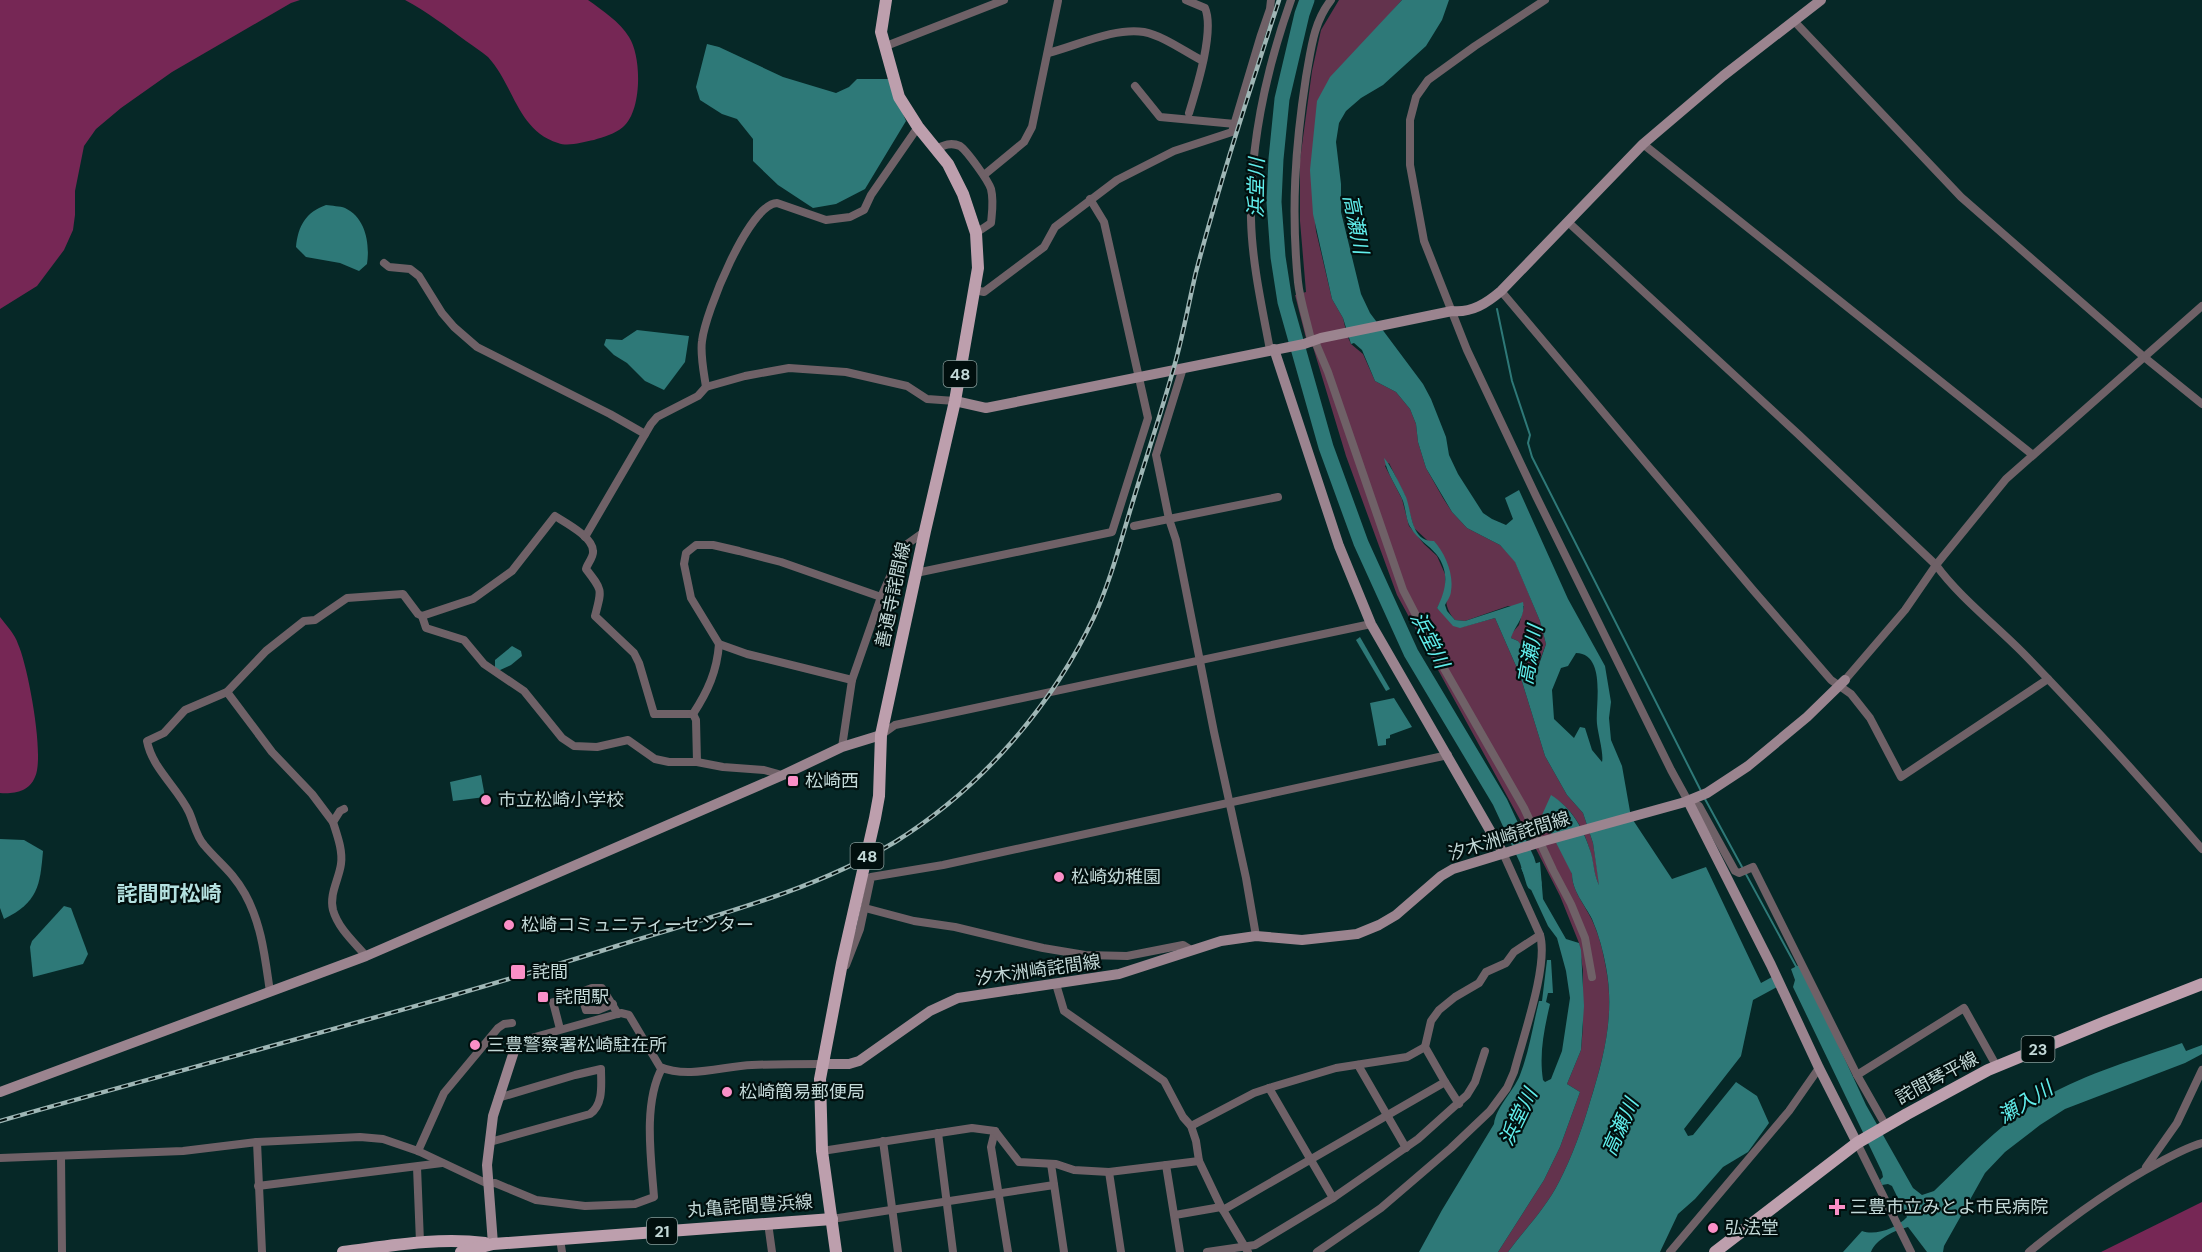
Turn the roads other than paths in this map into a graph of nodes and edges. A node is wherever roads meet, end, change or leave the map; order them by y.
1 (886, 0) edge
2 (1004, 0) edge
3 (1059, 0) edge
4 (1186, 0) edge
5 (1271, 0) edge
6 (1291, 0) edge
7 (1331, 0) edge
8 (1545, 0) edge
9 (1821, 0) edge
10 (1794, 21) junction
11 (886, 45) junction
12 (1048, 53) junction
13 (1203, 61) junction
14 (1135, 86) dead end
15 (1189, 114) dead end
16 (1235, 124) junction
17 (918, 127) junction
18 (1643, 144) junction
19 (936, 149) junction
20 (984, 175) junction
21 (1090, 199) junction
22 (1568, 222) junction
23 (976, 233) junction
24 (384, 263) dead end
25 (975, 290) junction
26 (1501, 291) junction
27 (2202, 306) edge
28 (1450, 311) junction
29 (1313, 340) junction
30 (1272, 350) junction
31 (2144, 357) junction
32 (1182, 368) junction
33 (1138, 377) junction
34 (706, 387) junction
35 (955, 401) junction
36 (2202, 404) edge
37 (645, 434) junction
38 (2033, 455) junction
39 (1278, 497) dead end
40 (1169, 519) junction
41 (1134, 526) dead end
42 (925, 531) junction
43 (585, 537) junction
44 (1936, 565) junction
45 (916, 573) junction
46 (881, 597) junction
47 (422, 616) junction
48 (1371, 624) junction
49 (719, 644) junction
50 (1200, 661) junction
51 (2048, 679) junction
52 (852, 681) junction
53 (1842, 683) junction
54 (227, 692) junction
55 (693, 714) junction
56 (881, 735) junction
57 (842, 747) junction
58 (1448, 755) junction
59 (697, 762) junction
60 (783, 775) junction
61 (1694, 798) junction
62 (1229, 803) junction
63 (344, 809) dead end
64 (333, 822) junction
65 (1539, 843) junction
66 (2202, 849) edge
67 (1503, 853) junction
68 (865, 908) junction
69 (1540, 935) junction
70 (1256, 936) junction
71 (1191, 950) junction
72 (366, 956) junction
73 (840, 977) junction
74 (1592, 977) dead end
75 (1056, 984) junction
76 (2202, 984) edge
77 (270, 992) junction
78 (581, 993) junction
79 (562, 999) dead end
80 (553, 1002) dead end
81 (613, 1004) junction
82 (618, 1014) junction
83 (512, 1023) dead end
84 (560, 1029) junction
85 (517, 1042) joint
86 (1425, 1047) junction
87 (1485, 1050) dead end
88 (822, 1064) junction
89 (1358, 1065) junction
90 (1997, 1066) junction
91 (662, 1068) junction
92 (1819, 1068) junction
93 (2202, 1070) edge
94 (1857, 1075) junction
95 (1445, 1082) junction
96 (1269, 1088) junction
97 (0, 1092) edge
98 (498, 1098) junction
99 (1459, 1104) junction
100 (1387, 1116) junction
101 (1191, 1126) junction
102 (1884, 1128) junction
103 (995, 1131) junction
104 (938, 1133) junction
105 (883, 1141) junction
106 (257, 1142) junction
107 (490, 1142) junction
108 (1859, 1142) junction
109 (2202, 1143) edge
110 (1406, 1148) junction
111 (418, 1151) junction
112 (822, 1151) junction
113 (61, 1156) junction
114 (0, 1158) edge
115 (1311, 1159) junction
116 (1199, 1161) junction
117 (444, 1162) junction
118 (1051, 1164) junction
119 (1166, 1165) junction
120 (417, 1167) junction
121 (2143, 1171) junction
122 (1109, 1172) junction
123 (488, 1184) junction
124 (1054, 1185) junction
125 (258, 1186) junction
126 (999, 1193) junction
127 (1333, 1198) junction
128 (947, 1202) junction
129 (892, 1208) junction
130 (1222, 1209) junction
131 (1175, 1215) junction
132 (832, 1219) junction
133 (768, 1223) junction
134 (560, 1239) junction
135 (420, 1242) junction
136 (494, 1248) edge
137 (1909, 1248) edge
138 (1246, 1249) edge
139 (62, 1252) edge
140 (262, 1252) edge
141 (343, 1252) edge
142 (461, 1252) edge
143 (562, 1252) edge
144 (772, 1252) edge
145 (836, 1252) edge
146 (898, 1252) edge
147 (953, 1252) edge
148 (1008, 1252) edge
149 (1064, 1252) edge
150 (1121, 1252) edge
151 (1180, 1252) edge
152 (1207, 1252) edge
153 (1317, 1252) edge
154 (1670, 1252) edge
155 (1715, 1252) edge
156 (2029, 1252) edge

1 - 11 main road, 善通寺詫間線 / 48
2 - 11 street
3 - 12 street
4 - 13 street
5 - 16 street
6 - 30 street
7 - 29 street
8 - 28 street
9 - 10 street
10 - 18 street
10 - 31 street
11 - 17 main road, 善通寺詫間線 / 48
12 - 13 street
12 - 20 street
13 - 15 street
14 - 16 street
16 - 21 street
17 - 19 main road, 善通寺詫間線 / 48
17 - 34 street
18 - 22 street
18 - 38 street
19 - 20 street
19 - 23 main road, 善通寺詫間線 / 48
20 - 23 street
21 - 25 street
21 - 33 street
22 - 26 street
22 - 44 street
23 - 25 main road, 善通寺詫間線 / 48
24 - 37 street
25 - 35 main road, 善通寺詫間線 / 48
26 - 28 street
26 - 53 street
27 - 31 street
28 - 29 street
28 - 61 street
29 - 30 street
29 - 65 street
30 - 32 street
30 - 48 street
31 - 36 street
31 - 38 street
32 - 33 street
32 - 40 street
33 - 35 street
33 - 45 street
34 - 35 street
34 - 37 street
35 - 42 main road, 善通寺詫間線 / 48
37 - 43 street
38 - 44 street
39 - 40 street
40 - 41 street
40 - 50 street
42 - 45 main road, 善通寺詫間線 / 48
42 - 46 street
43 - 47 street
43 - 55 street
44 - 51 street
44 - 53 street
45 - 56 main road, 善通寺詫間線 / 48
46 - 49 street
46 - 52 street
47 - 54 street
47 - 59 street
48 - 50 street
48 - 58 street
49 - 52 street
49 - 55 street
50 - 56 street
50 - 62 street
51 - 53 street
51 - 66 street
52 - 57 street
53 - 61 street, 汐木洲崎詫間線
54 - 64 street
54 - 77 street
55 - 59 street
56 - 57 street
56 - 73 main road, 善通寺詫間線 / 48
57 - 60 street
58 - 62 street
58 - 67 street
59 - 60 street
60 - 72 street
61 - 65 street, 汐木洲崎詫間線
61 - 92 street
61 - 94 street
62 - 68 street
62 - 70 street
63 - 64 street
64 - 72 street
65 - 67 street, 汐木洲崎詫間線
65 - 74 street
67 - 69 street
67 - 70 street, 汐木洲崎詫間線
68 - 71 street
68 - 73 street
69 - 86 street
69 - 153 street
70 - 71 street, 汐木洲崎詫間線
71 - 75 street, 汐木洲崎詫間線
72 - 77 street
73 - 88 main road, 善通寺詫間線 / 48
75 - 88 street, 汐木洲崎詫間線
75 - 101 street
76 - 90 main road, 詫間琴平線 / 23
77 - 97 street
78 - 79 street
78 - 81 street
78 - 81 street
80 - 84 street
81 - 82 street
82 - 84 street
82 - 91 street
83 - 111 street
84 - 85 street
85 - 98 street
86 - 89 street
86 - 95 street
87 - 99 street
88 - 91 street
88 - 112 main road, 善通寺詫間線 / 48
89 - 96 street
89 - 100 street
90 - 94 street
90 - 102 main road, 詫間琴平線 / 23
91 - 123 street
92 - 108 street
92 - 154 street
93 - 121 street
94 - 102 street
95 - 99 street
95 - 100 street
96 - 101 street
96 - 115 street
98 - 107 street
98 - 107 street
99 - 110 street
100 - 110 street
100 - 115 street
101 - 116 street
102 - 108 main road, 詫間琴平線 / 23
103 - 104 street
103 - 118 street
103 - 126 street
104 - 105 street
104 - 128 street
105 - 112 street
105 - 129 street
106 - 111 street
106 - 113 street
106 - 125 street
107 - 123 street
108 - 137 street
108 - 155 main road, 詫間琴平線 / 23
109 - 121 street
110 - 127 street
111 - 117 street
112 - 132 main road, 善通寺詫間線 / 48
113 - 114 street
113 - 139 street
115 - 127 street
115 - 130 street
116 - 119 street
116 - 130 street
117 - 120 street
117 - 123 street
118 - 122 street
118 - 124 street
119 - 122 street
119 - 131 street
120 - 125 street
120 - 135 street
121 - 156 street
122 - 150 street
123 - 136 street
124 - 126 street
124 - 149 street
125 - 140 street
126 - 128 street
126 - 148 street
127 - 138 street
128 - 129 street
128 - 147 street
129 - 132 street
129 - 146 street
130 - 131 street
130 - 138 street
131 - 151 street
132 - 133 main road, 丸亀詫間豊浜線 / 21
132 - 145 main road, 丸亀詫間豊浜線
133 - 134 main road, 丸亀詫間豊浜線 / 21
133 - 144 street
134 - 136 main road, 丸亀詫間豊浜線 / 21
134 - 143 street
135 - 136 main road, 丸亀詫間豊浜線 / 21
135 - 141 main road, 丸亀詫間豊浜線 / 21
136 - 142 main road, 丸亀詫間豊浜線 / 21
138 - 152 street

